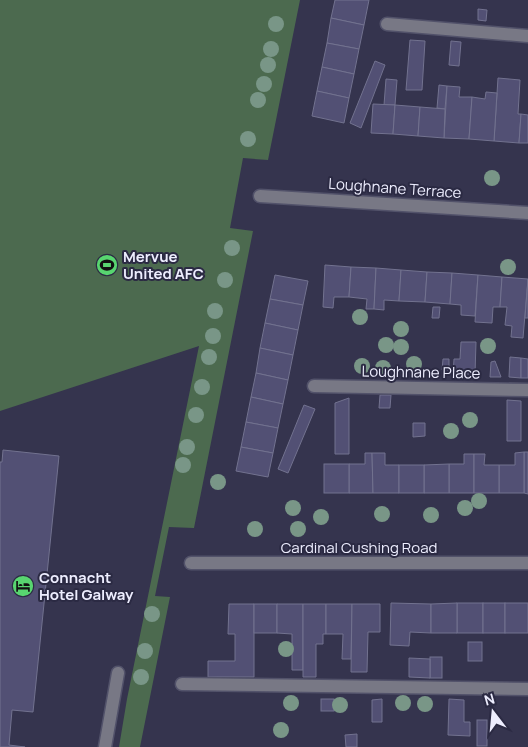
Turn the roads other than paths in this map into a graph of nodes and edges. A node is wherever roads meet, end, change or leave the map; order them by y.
1 (387, 24) dead end
2 (528, 36) edge
3 (260, 196) dead end
4 (528, 213) edge
5 (314, 386) dead end
6 (528, 390) edge
7 (191, 563) dead end
8 (528, 563) edge
9 (118, 673) dead end
10 (182, 684) dead end
11 (528, 689) edge
12 (105, 747) edge

1 - 2 street
3 - 4 street, Loughnane Terrace
5 - 6 street, Loughnane Place
7 - 8 street, Cardinal Cushing Road
9 - 12 street
10 - 11 street

